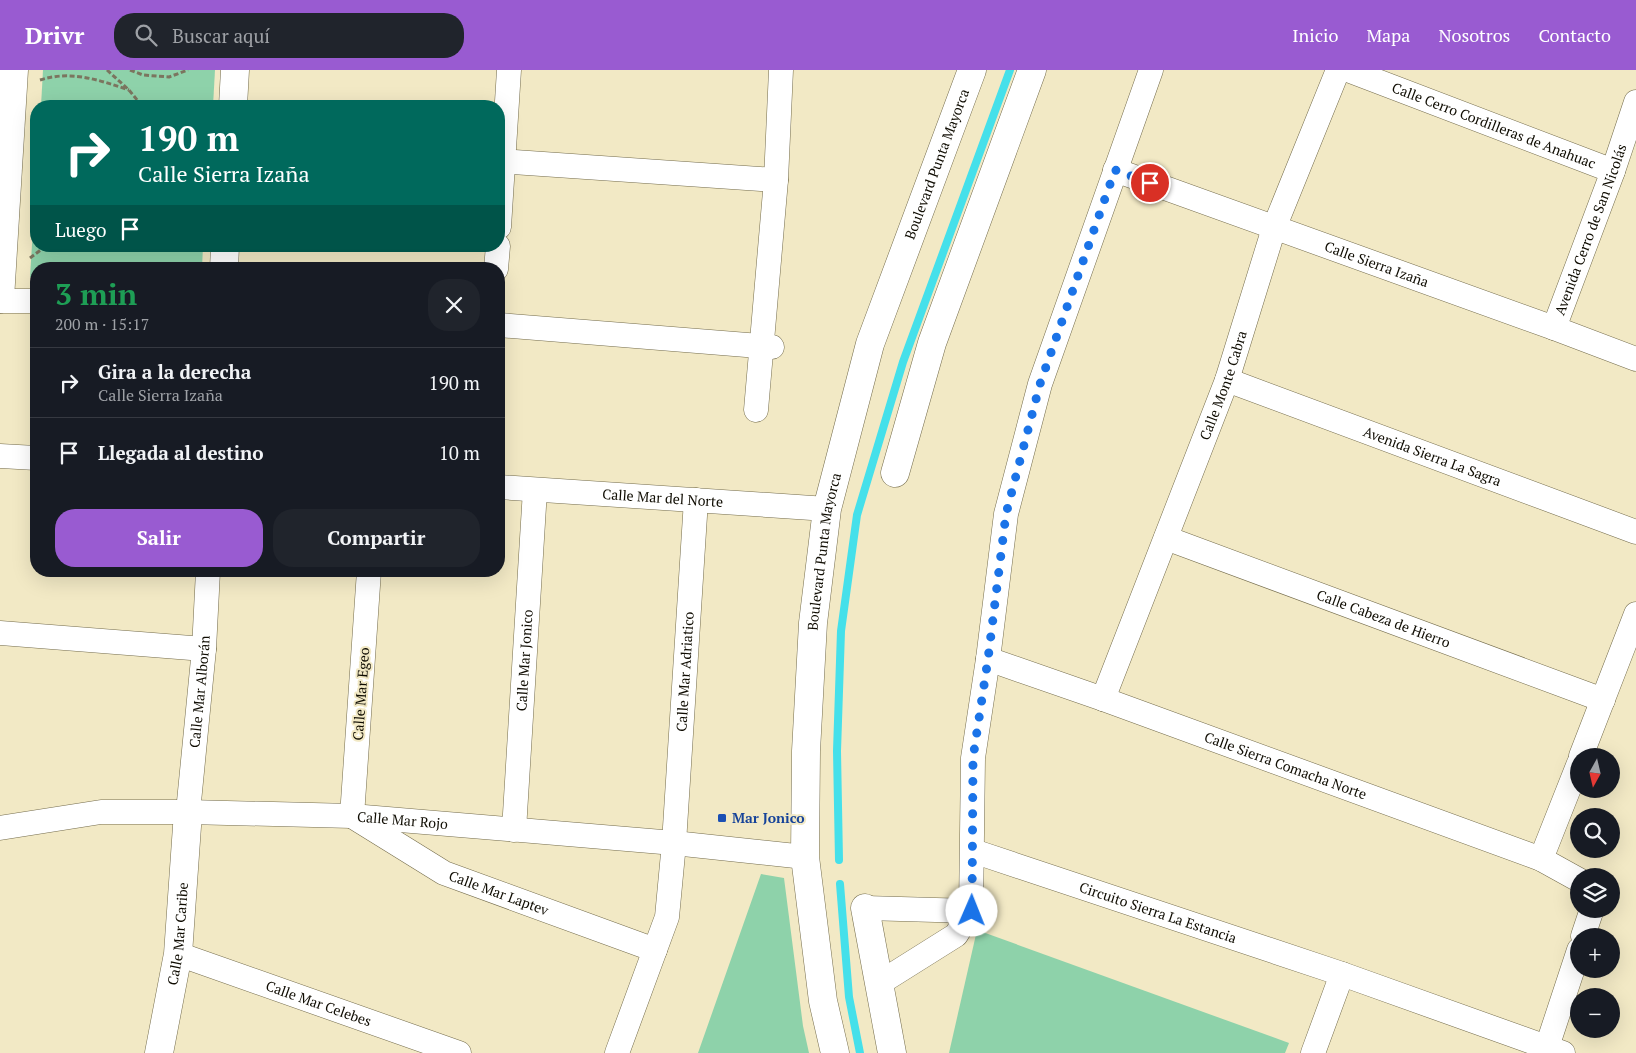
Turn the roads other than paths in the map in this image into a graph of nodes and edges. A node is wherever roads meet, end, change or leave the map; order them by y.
1 (14, 70) edge
2 (235, 70) edge
3 (509, 70) edge
4 (781, 70) edge
5 (972, 70) edge
6 (1032, 70) edge
7 (1150, 70) edge
8 (1338, 70) edge
9 (1348, 70) edge
10 (233, 100) edge
11 (1636, 102) edge
12 (505, 116) edge
13 (5, 143) edge
14 (505, 161) edge
15 (1115, 170) junction
16 (1613, 171) junction
17 (776, 180) junction
18 (1274, 228) junction
19 (0, 300) edge
20 (30, 301) edge
21 (505, 325) edge
22 (1554, 328) junction
23 (767, 346) junction
24 (1636, 360) edge
25 (1227, 380) junction
26 (756, 410) dead end
27 (0, 456) edge
28 (30, 458) edge
29 (895, 473) dead end
30 (505, 488) edge
31 (535, 490) junction
32 (696, 500) junction
33 (826, 508) junction
34 (1636, 532) edge
35 (1166, 538) junction
36 (208, 577) edge
37 (369, 577) edge
38 (1636, 614) edge
39 (0, 632) edge
40 (204, 649) junction
41 (988, 659) junction
42 (1102, 699) junction
43 (1603, 700) junction
44 (1584, 748) edge
45 (1570, 786) edge
46 (188, 812) junction
47 (352, 816) junction
48 (0, 828) edge
49 (514, 830) junction
50 (674, 843) junction
51 (973, 851) junction
52 (805, 857) junction
53 (1542, 859) junction
54 (1570, 875) edge
55 (864, 908) joint
56 (972, 911) junction
57 (655, 950) junction
58 (178, 954) junction
59 (1342, 974) junction
60 (1572, 978) edge
61 (878, 984) junction
62 (1555, 1050) edge
63 (159, 1053) edge
64 (459, 1053) edge
65 (617, 1053) edge
66 (835, 1053) edge
67 (892, 1053) edge
68 (1313, 1053) edge

1 - 13 street
2 - 10 street
3 - 12 street
4 - 17 street
5 - 33 street, Boulevard Punta Mayorca
6 - 29 street
7 - 15 street
8 - 18 street, Calle Monte Cabra
9 - 16 street, Calle Cerro Cordilleras de Anahuac
11 - 16 street, Avenida Cerro de San Nicolás
13 - 19 street
14 - 17 street
15 - 18 street, Calle Sierra Izaña
15 - 41 street
16 - 22 street, Avenida Cerro de San Nicolás
17 - 23 street
18 - 22 street, Calle Sierra Izaña
18 - 25 street, Calle Monte Cabra
19 - 20 street
21 - 23 street
22 - 24 street, Calle Sierra Izaña
23 - 26 street
25 - 34 street, Avenida Sierra La Sagra
25 - 35 street, Calle Monte Cabra
27 - 28 street
30 - 31 street, Calle Mar del Norte
31 - 32 street, Calle Mar del Norte
31 - 49 street, Calle Mar Jonico
32 - 33 street, Calle Mar del Norte
32 - 50 street, Calle Mar Adriatico
33 - 52 street, Boulevard Punta Mayorca
35 - 42 street, Calle Monte Cabra
35 - 43 street, Calle Cabeza de Hierro
36 - 40 street, Calle Mar Alborán
37 - 47 street, Calle Mar Egeo
38 - 43 street
39 - 40 street
40 - 46 street, Calle Mar Alborán
41 - 42 street, Calle Sierra Comacha Norte
41 - 51 street
42 - 53 street, Calle Sierra Comacha Norte
43 - 44 street
45 - 53 street
46 - 47 street, Calle Mar Rojo
46 - 48 street, Calle Mar Rojo
46 - 58 street, Calle Mar Caribe
47 - 49 street, Calle Mar Rojo
47 - 57 street, Calle Mar Laptev
49 - 50 street, Calle Mar Rojo
50 - 52 street, Calle Mar Rojo
50 - 57 street, Calle Mar Adriatico
51 - 56 street
51 - 59 street, Circuito Sierra La Estancia
52 - 66 street, Boulevard Punta Mayorca
53 - 54 street, Calle Sierra Comacha Norte
55 - 56 street
55 - 61 street
56 - 61 street
57 - 65 street, Calle Mar Adriatico
58 - 63 street, Calle Mar Caribe
58 - 64 street, Calle Mar Celebes
59 - 62 street, Circuito Sierra La Estancia
59 - 68 street
60 - 62 street
61 - 67 street

